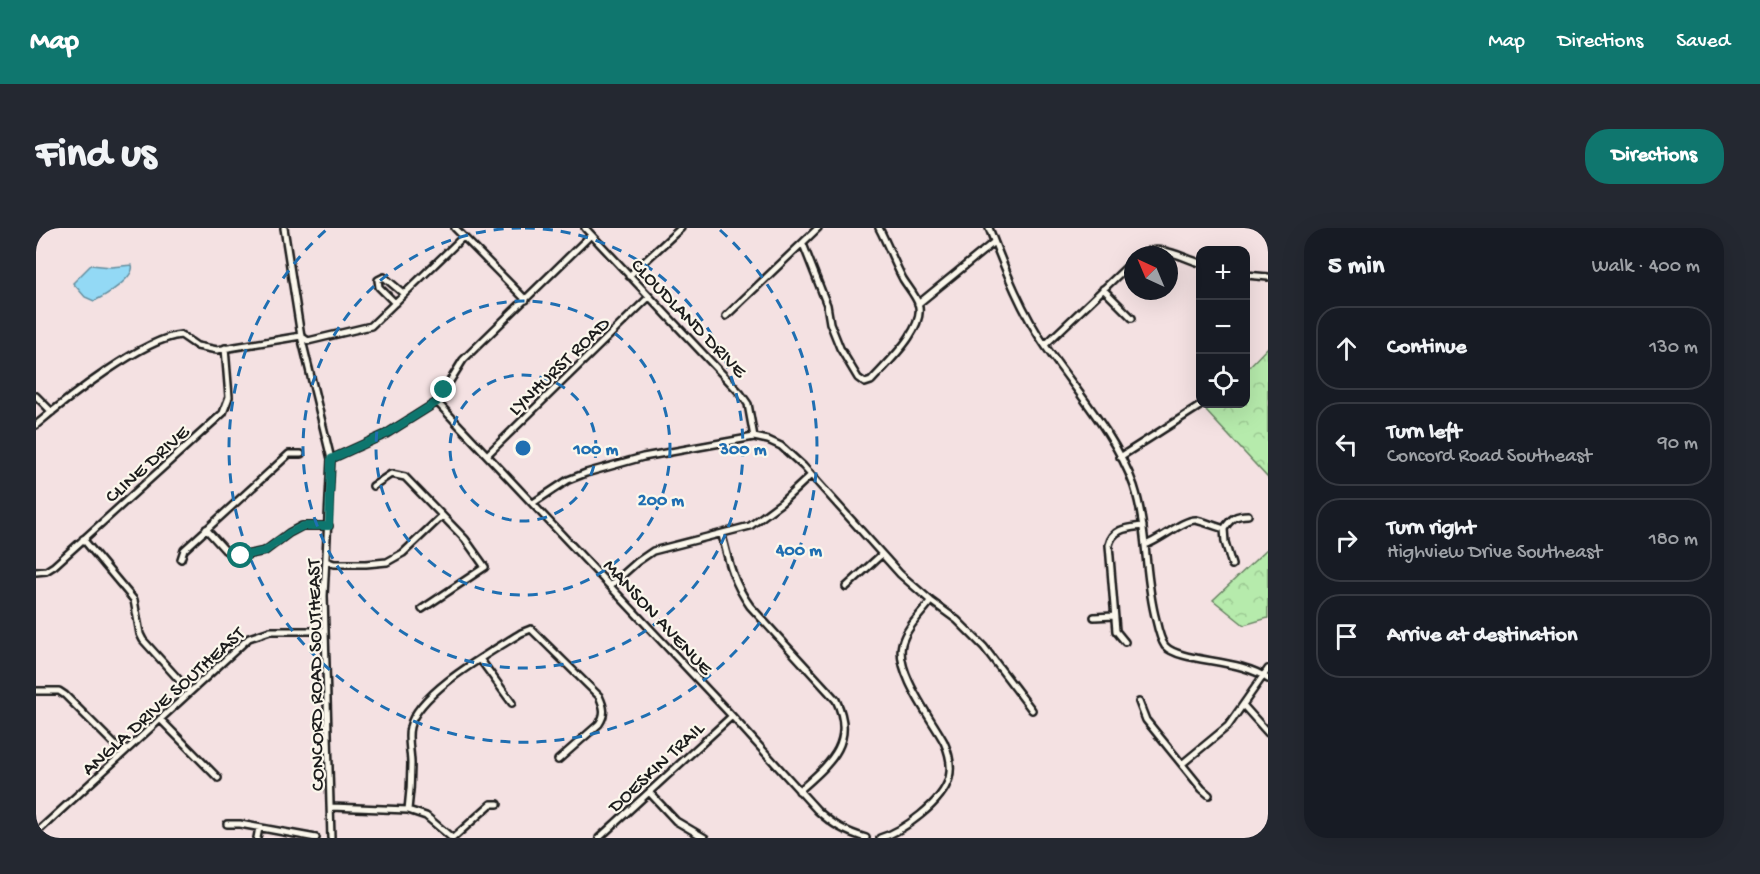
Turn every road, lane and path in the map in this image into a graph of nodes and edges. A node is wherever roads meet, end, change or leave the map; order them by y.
1 (284, 228) edge
2 (455, 228) edge
3 (585, 228) edge
4 (681, 228) edge
5 (818, 228) edge
6 (879, 228) edge
7 (989, 228) edge
8 (591, 235) junction
9 (464, 237) junction
10 (994, 242) junction
11 (803, 244) junction
12 (1178, 256) edge
13 (1196, 262) edge
14 (1124, 269) edge
15 (629, 276) junction
16 (1268, 277) edge
17 (1250, 278) edge
18 (1103, 289) junction
19 (404, 294) junction
20 (649, 297) junction
21 (526, 300) junction
22 (395, 303) junction
23 (918, 304) junction
24 (726, 316) dead end
25 (1132, 318) dead end
26 (301, 336) junction
27 (1045, 345) junction
28 (225, 348) junction
29 (36, 396) edge
30 (437, 402) junction
31 (1197, 408) edge
32 (52, 411) junction
33 (36, 425) edge
34 (754, 437) junction
35 (301, 454) dead end
36 (488, 454) junction
37 (1120, 457) junction
38 (331, 459) junction
39 (811, 475) junction
40 (373, 486) dead end
41 (533, 503) junction
42 (1248, 515) dead end
43 (442, 516) junction
44 (329, 526) junction
45 (1143, 526) junction
46 (206, 529) junction
47 (1224, 529) junction
48 (722, 535) junction
49 (83, 539) junction
50 (1145, 545) junction
51 (881, 555) junction
52 (181, 559) dead end
53 (326, 561) junction
54 (1232, 565) dead end
55 (36, 572) edge
56 (610, 586) junction
57 (846, 587) dead end
58 (931, 601) junction
59 (422, 609) dead end
60 (1114, 616) junction
61 (1094, 617) dead end
62 (325, 632) junction
63 (1125, 642) dead end
64 (480, 659) junction
65 (1268, 669) edge
66 (1266, 677) edge
67 (36, 691) edge
68 (190, 692) junction
69 (1138, 702) dead end
70 (512, 703) dead end
71 (1243, 705) junction
72 (1032, 710) dead end
73 (732, 716) junction
74 (160, 719) junction
75 (1268, 734) edge
76 (123, 753) junction
77 (558, 760) dead end
78 (1182, 764) junction
79 (218, 778) dead end
80 (800, 791) junction
81 (649, 792) junction
82 (1209, 795) dead end
83 (498, 804) dead end
84 (331, 807) junction
85 (408, 810) junction
86 (227, 824) dead end
87 (259, 828) junction
88 (37, 830) edge
89 (257, 838) edge
90 (316, 838) edge
91 (331, 838) edge
92 (453, 838) edge
93 (599, 838) edge
94 (705, 838) edge
95 (867, 838) edge
96 (880, 838) edge

1 - 26 street, CONCORD ROAD SOUTHEAST
2 - 9 street
3 - 8 street, CLOUDLAND DRIVE
4 - 15 street
5 - 11 street
6 - 23 street
7 - 10 street
8 - 15 street, CLOUDLAND DRIVE
8 - 21 street
9 - 19 street
9 - 21 street
10 - 23 street
10 - 27 street
11 - 23 street
11 - 24 street
12 - 13 street
14 - 18 street
15 - 20 street, CLOUDLAND DRIVE
16 - 17 street
18 - 25 street
18 - 27 street
19 - 22 street
19 - 22 street
20 - 34 street, CLOUDLAND DRIVE
20 - 36 street, LYNHURST ROAD
21 - 30 street
22 - 26 street
26 - 28 street
26 - 38 street, CONCORD ROAD SOUTHEAST
27 - 37 street
28 - 32 street
28 - 49 street, CLINE DRIVE
29 - 32 street
30 - 36 street, MANSON AVENUE
30 - 38 street
31 - 37 street
32 - 33 street
34 - 39 street
34 - 41 street
35 - 46 street
36 - 41 street, MANSON AVENUE
37 - 45 street
38 - 44 street, CONCORD ROAD SOUTHEAST
39 - 48 street
39 - 51 street
40 - 43 street
41 - 56 street, MANSON AVENUE
42 - 47 street
43 - 53 street
43 - 59 street
44 - 46 street
44 - 53 street, CONCORD ROAD SOUTHEAST
45 - 50 street
45 - 60 street
46 - 52 street
47 - 50 street
47 - 54 street
48 - 56 street
48 - 80 street
49 - 55 street, CLINE DRIVE
49 - 68 street
50 - 66 street
51 - 57 street
51 - 58 street
53 - 62 street, CONCORD ROAD SOUTHEAST
56 - 73 street, MANSON AVENUE
58 - 72 street
58 - 96 street
60 - 61 street
60 - 63 street
62 - 68 street, ANGLA DRIVE SOUTHEAST
62 - 84 street, CONCORD ROAD SOUTHEAST
64 - 70 street
64 - 77 street
64 - 85 street
65 - 66 street
66 - 71 street
67 - 76 street
68 - 74 street, ANGLA DRIVE SOUTHEAST
69 - 78 street
71 - 75 street
71 - 78 street
73 - 80 street, MANSON AVENUE
73 - 81 street, DOESKIN TRAIL
74 - 76 street, ANGLA DRIVE SOUTHEAST
74 - 79 street
76 - 88 street, ANGLA DRIVE SOUTHEAST
78 - 82 street
80 - 95 street, MANSON AVENUE
81 - 93 street, DOESKIN TRAIL
81 - 94 street
83 - 92 street
84 - 85 street
84 - 91 street, CONCORD ROAD SOUTHEAST
85 - 92 street
86 - 87 street
87 - 89 street
87 - 90 street

